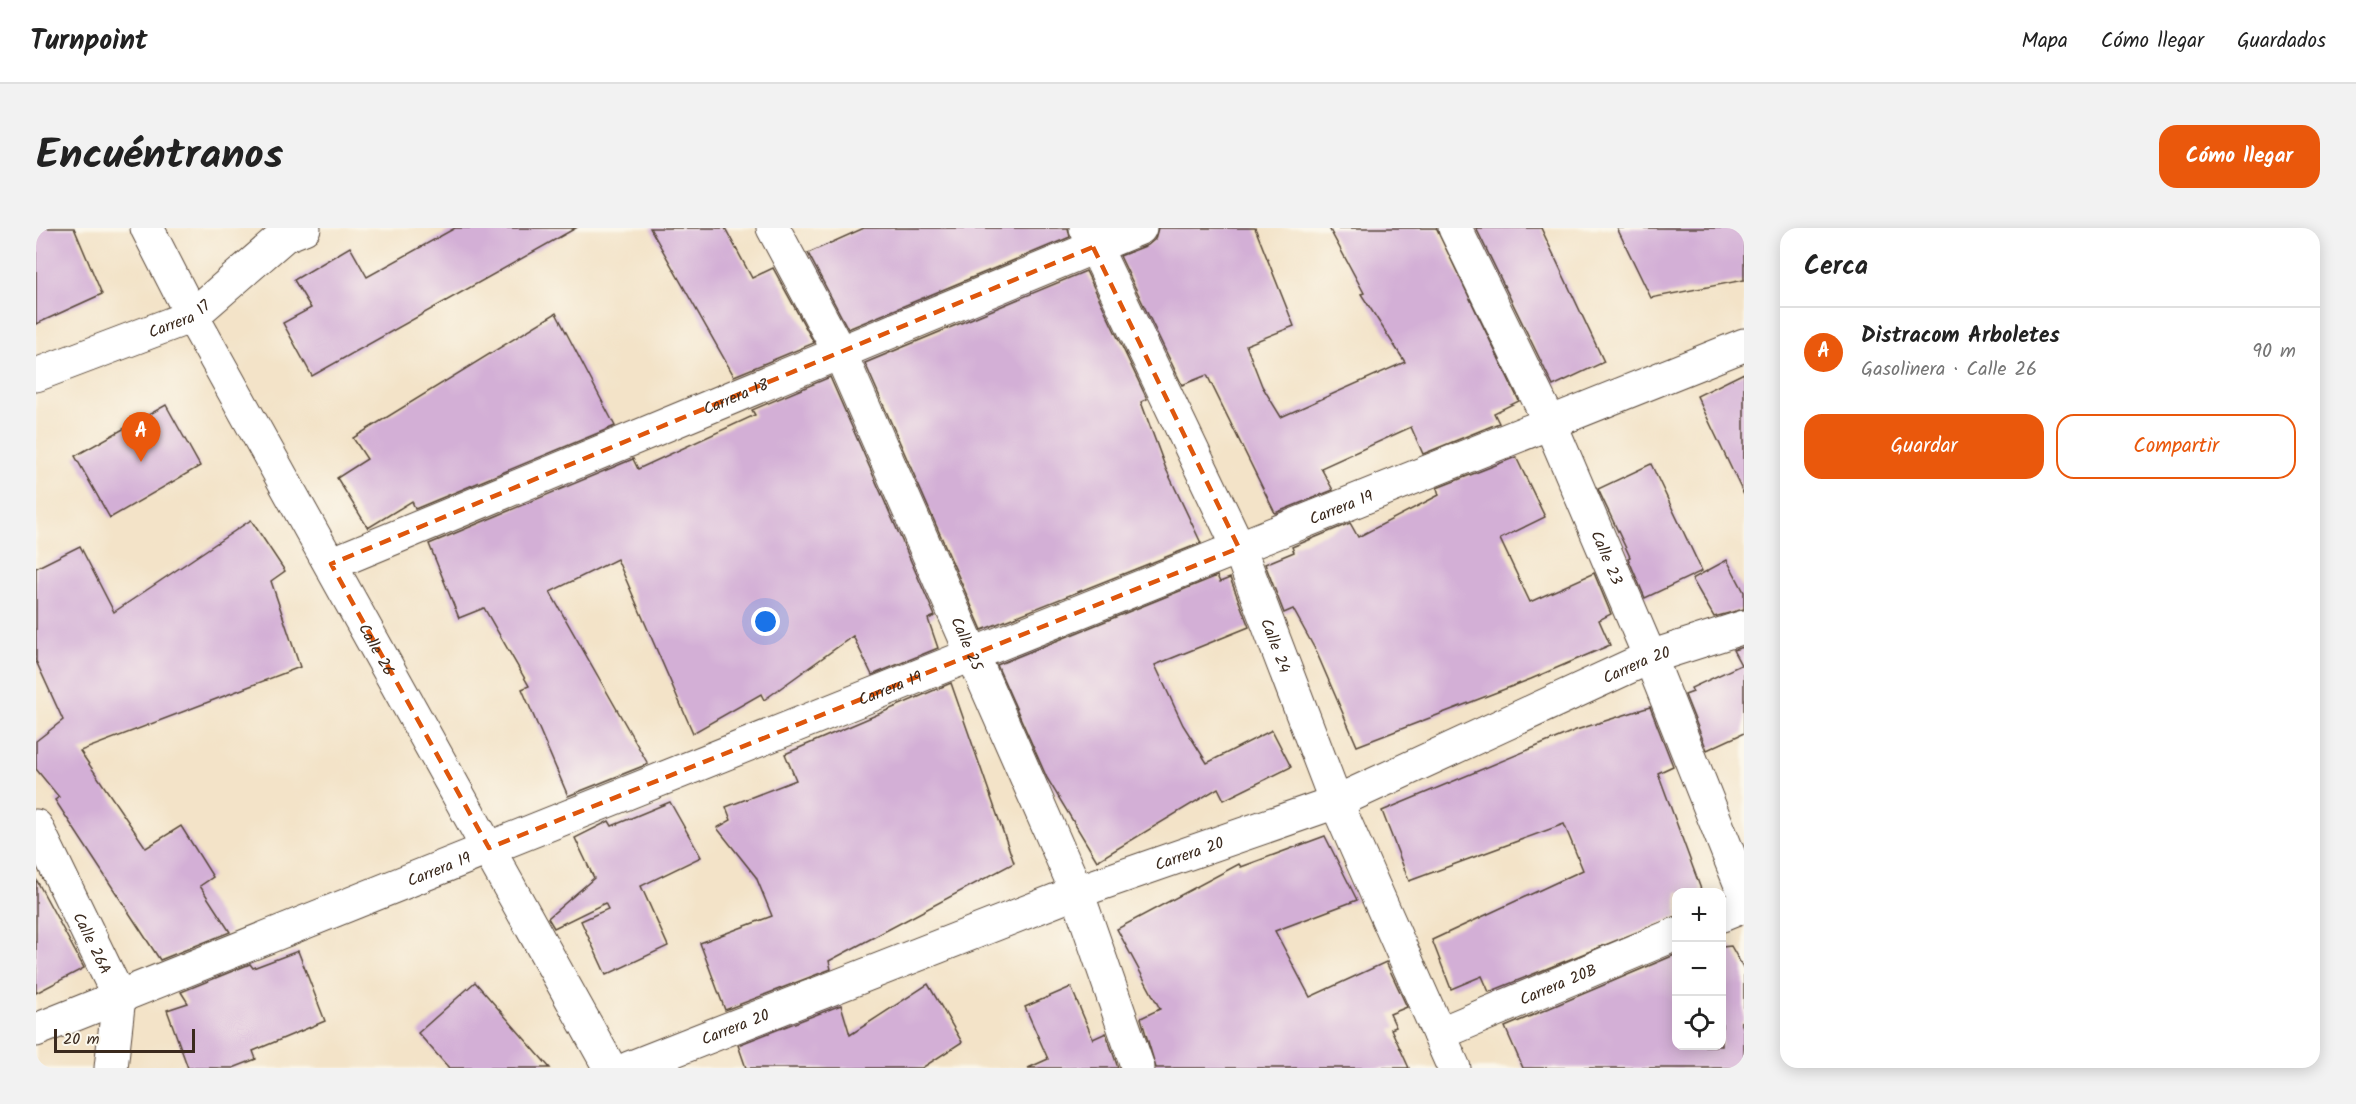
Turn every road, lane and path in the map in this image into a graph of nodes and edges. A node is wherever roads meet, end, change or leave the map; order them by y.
1 (147, 228) edge
2 (304, 228) edge
3 (773, 228) edge
4 (1140, 228) edge
5 (1455, 228) edge
6 (1089, 238) edge
7 (192, 316) junction
8 (1744, 345) edge
9 (840, 353) junction
10 (36, 375) edge
11 (1550, 423) junction
12 (1239, 548) junction
13 (331, 564) junction
14 (1744, 627) edge
15 (972, 655) junction
16 (1650, 657) junction
17 (1336, 802) junction
18 (36, 826) edge
19 (489, 848) junction
20 (1077, 892) junction
21 (1744, 893) edge
22 (1744, 906) edge
23 (1726, 913) edge
24 (1672, 936) edge
25 (119, 997) junction
26 (36, 1030) edge
27 (1439, 1034) junction
28 (111, 1068) edge
29 (610, 1068) edge
30 (629, 1068) edge
31 (1138, 1068) edge
32 (1454, 1068) edge

1 - 7 street, Calle 26
2 - 7 street, Carrera 17
3 - 9 street, Calle 25
4 - 6 street, Carrera 18
5 - 11 street, Calle 23
6 - 9 street, Carrera 18
6 - 12 street, Calle 24
7 - 10 street, Carrera 17
7 - 13 street, Calle 26
8 - 11 street, Carrera 19
9 - 13 street, Carrera 18
9 - 15 street, Calle 25
11 - 12 street, Carrera 19
11 - 16 street, Calle 23
12 - 15 street, Carrera 19
12 - 17 street, Calle 24
13 - 19 street, Calle 26
14 - 16 street, Carrera 20
15 - 19 street, Carrera 19
15 - 20 street, Calle 25
16 - 17 street, Carrera 20
16 - 21 street, Calle 23
17 - 20 street, Carrera 20
17 - 27 street, Calle 24
18 - 25 street, Calle 26A
19 - 25 street, Carrera 19
19 - 29 street, Calle 26
20 - 30 street, Carrera 20
20 - 31 street, Calle 25
22 - 23 street
24 - 27 street, Carrera 20B
25 - 26 street, Carrera 19
25 - 28 street
27 - 32 street, Calle 24

